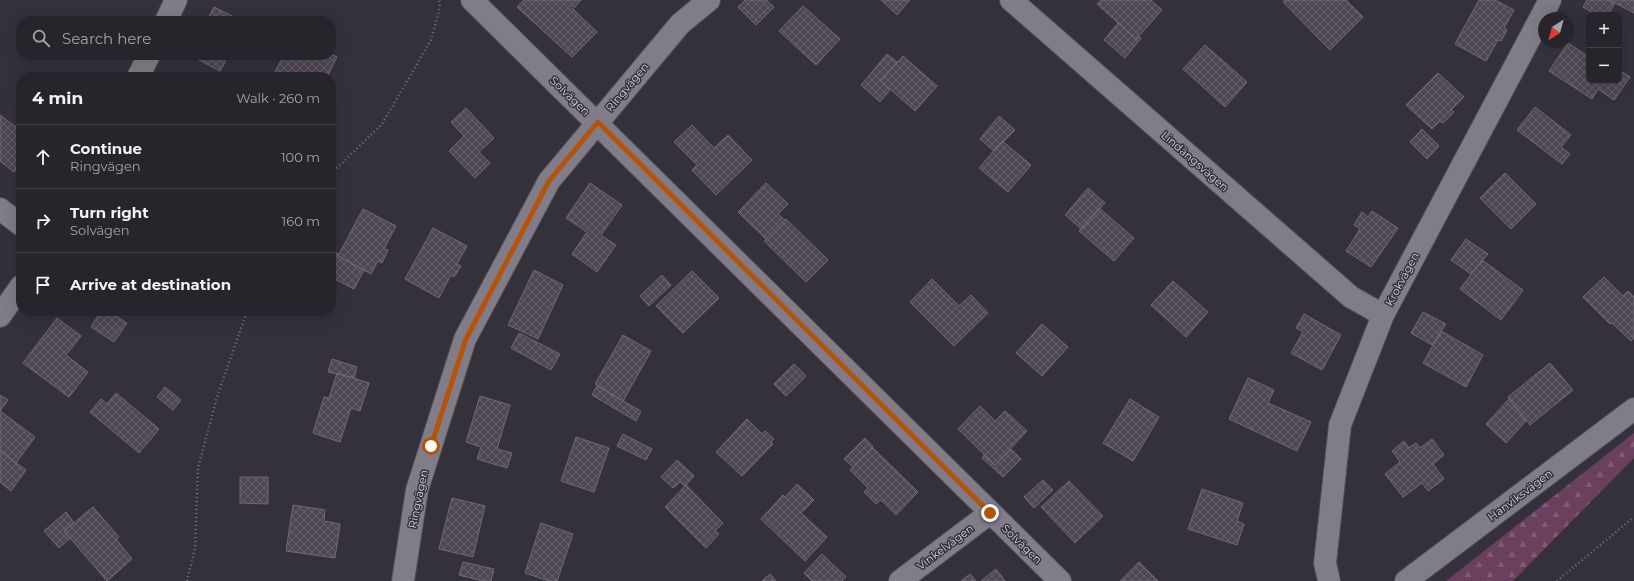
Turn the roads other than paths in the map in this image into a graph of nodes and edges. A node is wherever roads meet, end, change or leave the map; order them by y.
1 (176, 0) edge
2 (472, 0) edge
3 (708, 0) edge
4 (1011, 0) edge
5 (1550, 0) edge
6 (168, 16) edge
7 (146, 60) edge
8 (140, 72) edge
9 (598, 122) junction
10 (0, 209) edge
11 (16, 221) edge
12 (16, 293) edge
13 (1383, 315) junction
14 (0, 316) edge
15 (1634, 409) edge
16 (990, 513) junction
17 (403, 581) edge
18 (900, 581) edge
19 (1060, 581) edge
20 (1329, 581) edge
21 (1406, 581) edge

1 - 6 street
2 - 9 street, Solvägen
3 - 9 street, Ringvägen
4 - 13 street, Lindängsvägen
5 - 13 street, Krokvägen
7 - 8 street
9 - 16 street, Solvägen
9 - 17 street, Ringvägen
10 - 11 street
12 - 14 street
13 - 20 street, Krokvägen
15 - 21 street, Hanviksvägen
16 - 18 street, Vinkelvägen
16 - 19 street, Solvägen

